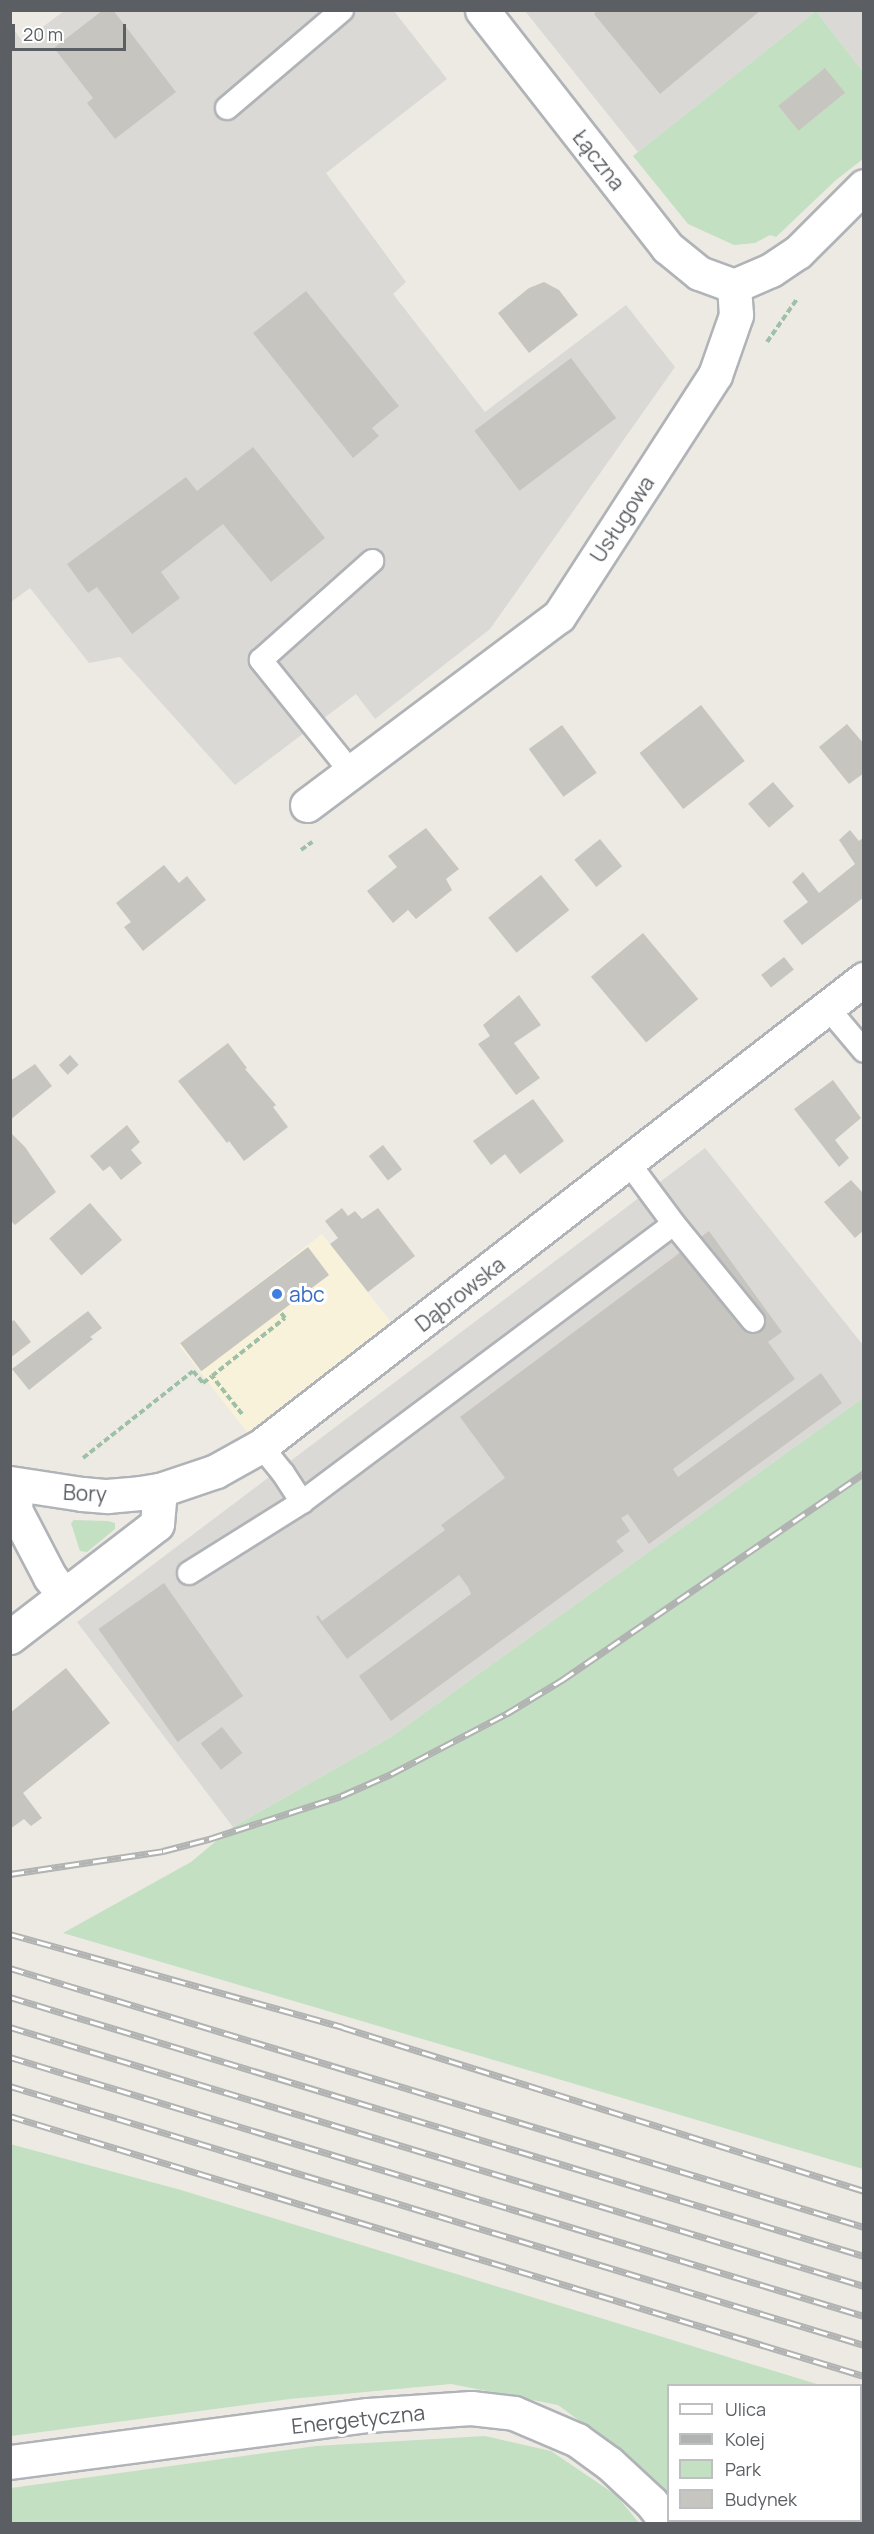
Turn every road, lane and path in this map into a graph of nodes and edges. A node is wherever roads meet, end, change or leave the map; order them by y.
1 (342, 10) edge
2 (483, 10) edge
3 (227, 108) dead end
4 (864, 186) edge
5 (734, 286) junction
6 (372, 561) dead end
7 (351, 772) junction
8 (307, 805) dead end
9 (864, 979) edge
10 (827, 1007) junction
11 (864, 1051) edge
12 (628, 1162) junction
13 (674, 1224) junction
14 (281, 1313) dead end
15 (753, 1321) dead end
16 (212, 1376) junction
17 (244, 1417) dead end
18 (261, 1446) junction
19 (80, 1466) dead end
20 (14, 1484) edge
21 (160, 1490) junction
22 (302, 1502) junction
23 (189, 1573) dead end
24 (64, 1595) junction
25 (10, 1637) edge
26 (10, 2462) edge
27 (667, 2522) edge

1 - 3 lane
2 - 5 street, Łączna
4 - 5 street
5 - 7 street, Usługowa
6 - 7 lane
7 - 8 street, Usługowa
9 - 10 street, Dąbrowska
10 - 11 lane
10 - 12 street, Dąbrowska
12 - 13 lane
12 - 18 street, Dąbrowska
13 - 15 lane
13 - 22 lane
14 - 16 path
16 - 17 path
16 - 19 path
18 - 21 street, Dąbrowska
18 - 22 lane
20 - 21 street, Bory
20 - 24 street
21 - 24 street
22 - 23 lane
24 - 25 street
26 - 27 street, Energetyczna

